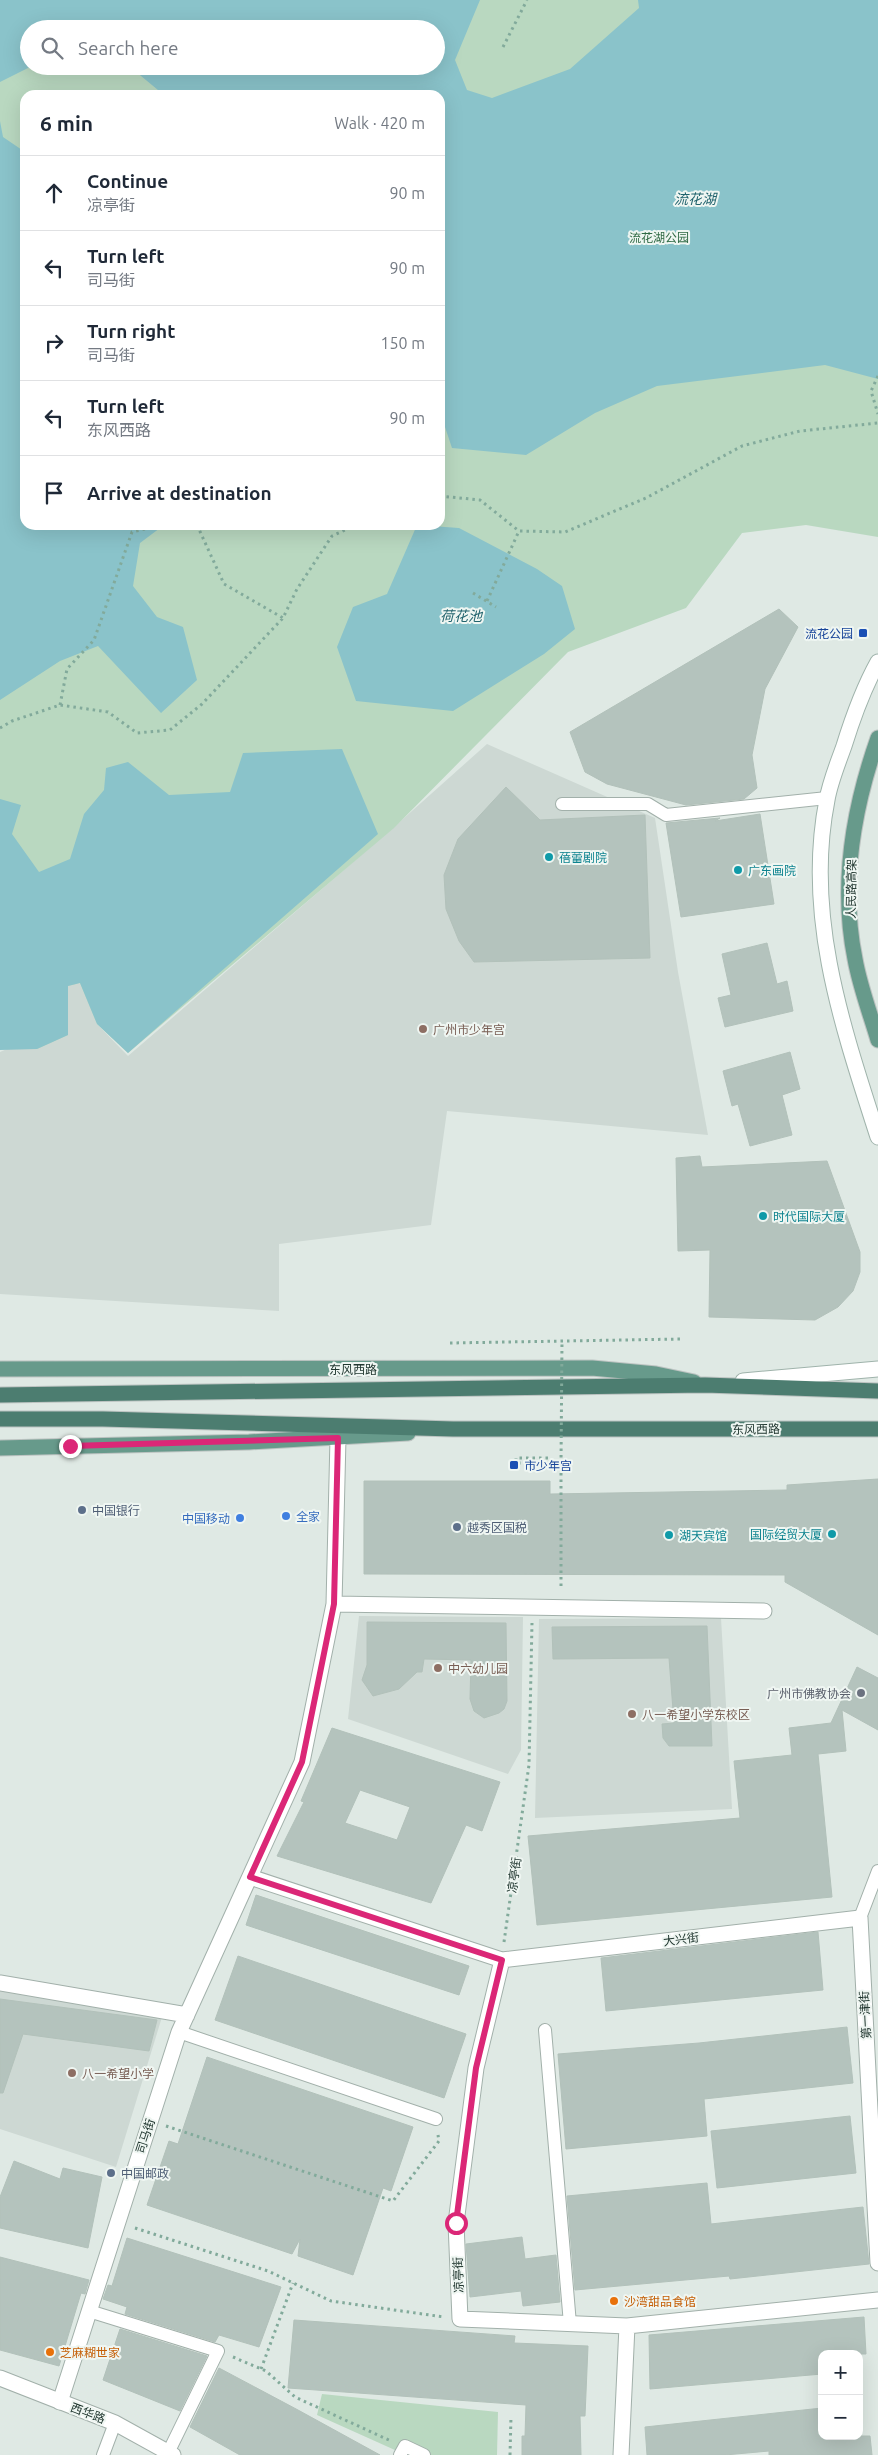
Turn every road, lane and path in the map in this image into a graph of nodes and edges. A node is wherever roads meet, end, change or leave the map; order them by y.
1 (527, 0) edge
2 (502, 46) dead end
3 (878, 376) edge
4 (878, 414) edge
5 (878, 423) edge
6 (445, 496) edge
7 (141, 530) edge
8 (199, 530) edge
9 (345, 530) edge
10 (519, 531) junction
11 (473, 593) dead end
12 (487, 601) junction
13 (496, 607) dead end
14 (283, 618) junction
15 (878, 662) edge
16 (60, 705) junction
17 (0, 728) edge
18 (878, 738) edge
19 (827, 798) junction
20 (562, 804) dead end
21 (878, 1040) edge
22 (878, 1136) edge
23 (681, 1339) dead end
24 (562, 1341) junction
25 (450, 1343) dead end
26 (0, 1369) edge
27 (878, 1369) edge
28 (705, 1385) junction
29 (878, 1391) edge
30 (0, 1395) edge
31 (0, 1418) edge
32 (454, 1429) junction
33 (878, 1429) edge
34 (338, 1438) junction
35 (0, 1448) edge
36 (548, 1458) dead end
37 (561, 1464) junction
38 (334, 1604) junction
39 (532, 1607) junction
40 (561, 1608) junction
41 (764, 1611) dead end
42 (878, 1871) edge
43 (250, 1877) junction
44 (860, 1918) junction
45 (502, 1960) junction
46 (0, 1983) edge
47 (187, 2015) junction
48 (545, 2030) dead end
49 (179, 2032) junction
50 (436, 2119) joint
51 (150, 2121) junction
52 (117, 2223) junction
53 (878, 2263) edge
54 (293, 2283) junction
55 (878, 2300) edge
56 (89, 2311) junction
57 (460, 2319) junction
58 (570, 2324) junction
59 (627, 2326) junction
60 (218, 2351) junction
61 (260, 2369) junction
62 (0, 2378) edge
63 (60, 2402) junction
64 (510, 2416) dead end
65 (116, 2423) junction
66 (403, 2451) edge
67 (170, 2454) edge
68 (103, 2455) edge
69 (424, 2455) edge
70 (510, 2455) edge
71 (621, 2455) edge

1 - 2 path
3 - 4 path
5 - 10 path
6 - 10 path
7 - 16 path
8 - 14 path
9 - 14 path
10 - 12 path
11 - 12 path
12 - 13 path
14 - 16 path
15 - 19 street
16 - 17 path
18 - 21 main road, 人民路高架
19 - 20 lane
19 - 22 street
23 - 24 path
24 - 25 path
24 - 37 path, bridge
26 - 28 main road, 东风西路
27 - 28 street
28 - 29 highway, 东风西路
28 - 30 highway, 东风西路
31 - 32 highway, 东风西路
32 - 33 highway, 东风西路
32 - 34 main road, 东风西路
34 - 35 main road, 东风西路
34 - 38 street, 司马街
36 - 37 path
37 - 40 path
38 - 39 street
38 - 43 street, 司马街
39 - 40 street
39 - 45 path, 凉亭街
40 - 41 street
42 - 44 lane
43 - 45 street
43 - 47 street, 司马街
44 - 45 street, 大兴街
44 - 53 street, 第一津街
45 - 57 street, 凉亭街
46 - 47 street
47 - 49 street, 司马街
48 - 58 lane
49 - 50 lane
49 - 51 street, 司马街
50 - 51 path
51 - 52 street, 司马街
52 - 54 path
52 - 56 street, 司马街
54 - 57 path
54 - 61 path
55 - 59 street
56 - 60 lane
56 - 63 street, 司马街
57 - 58 street
58 - 59 street
59 - 71 street
60 - 61 path
60 - 67 lane
61 - 66 path
62 - 63 street, 西华路
63 - 65 street, 西华路
64 - 70 path
65 - 67 street, 西华路
65 - 68 lane
66 - 69 lane

